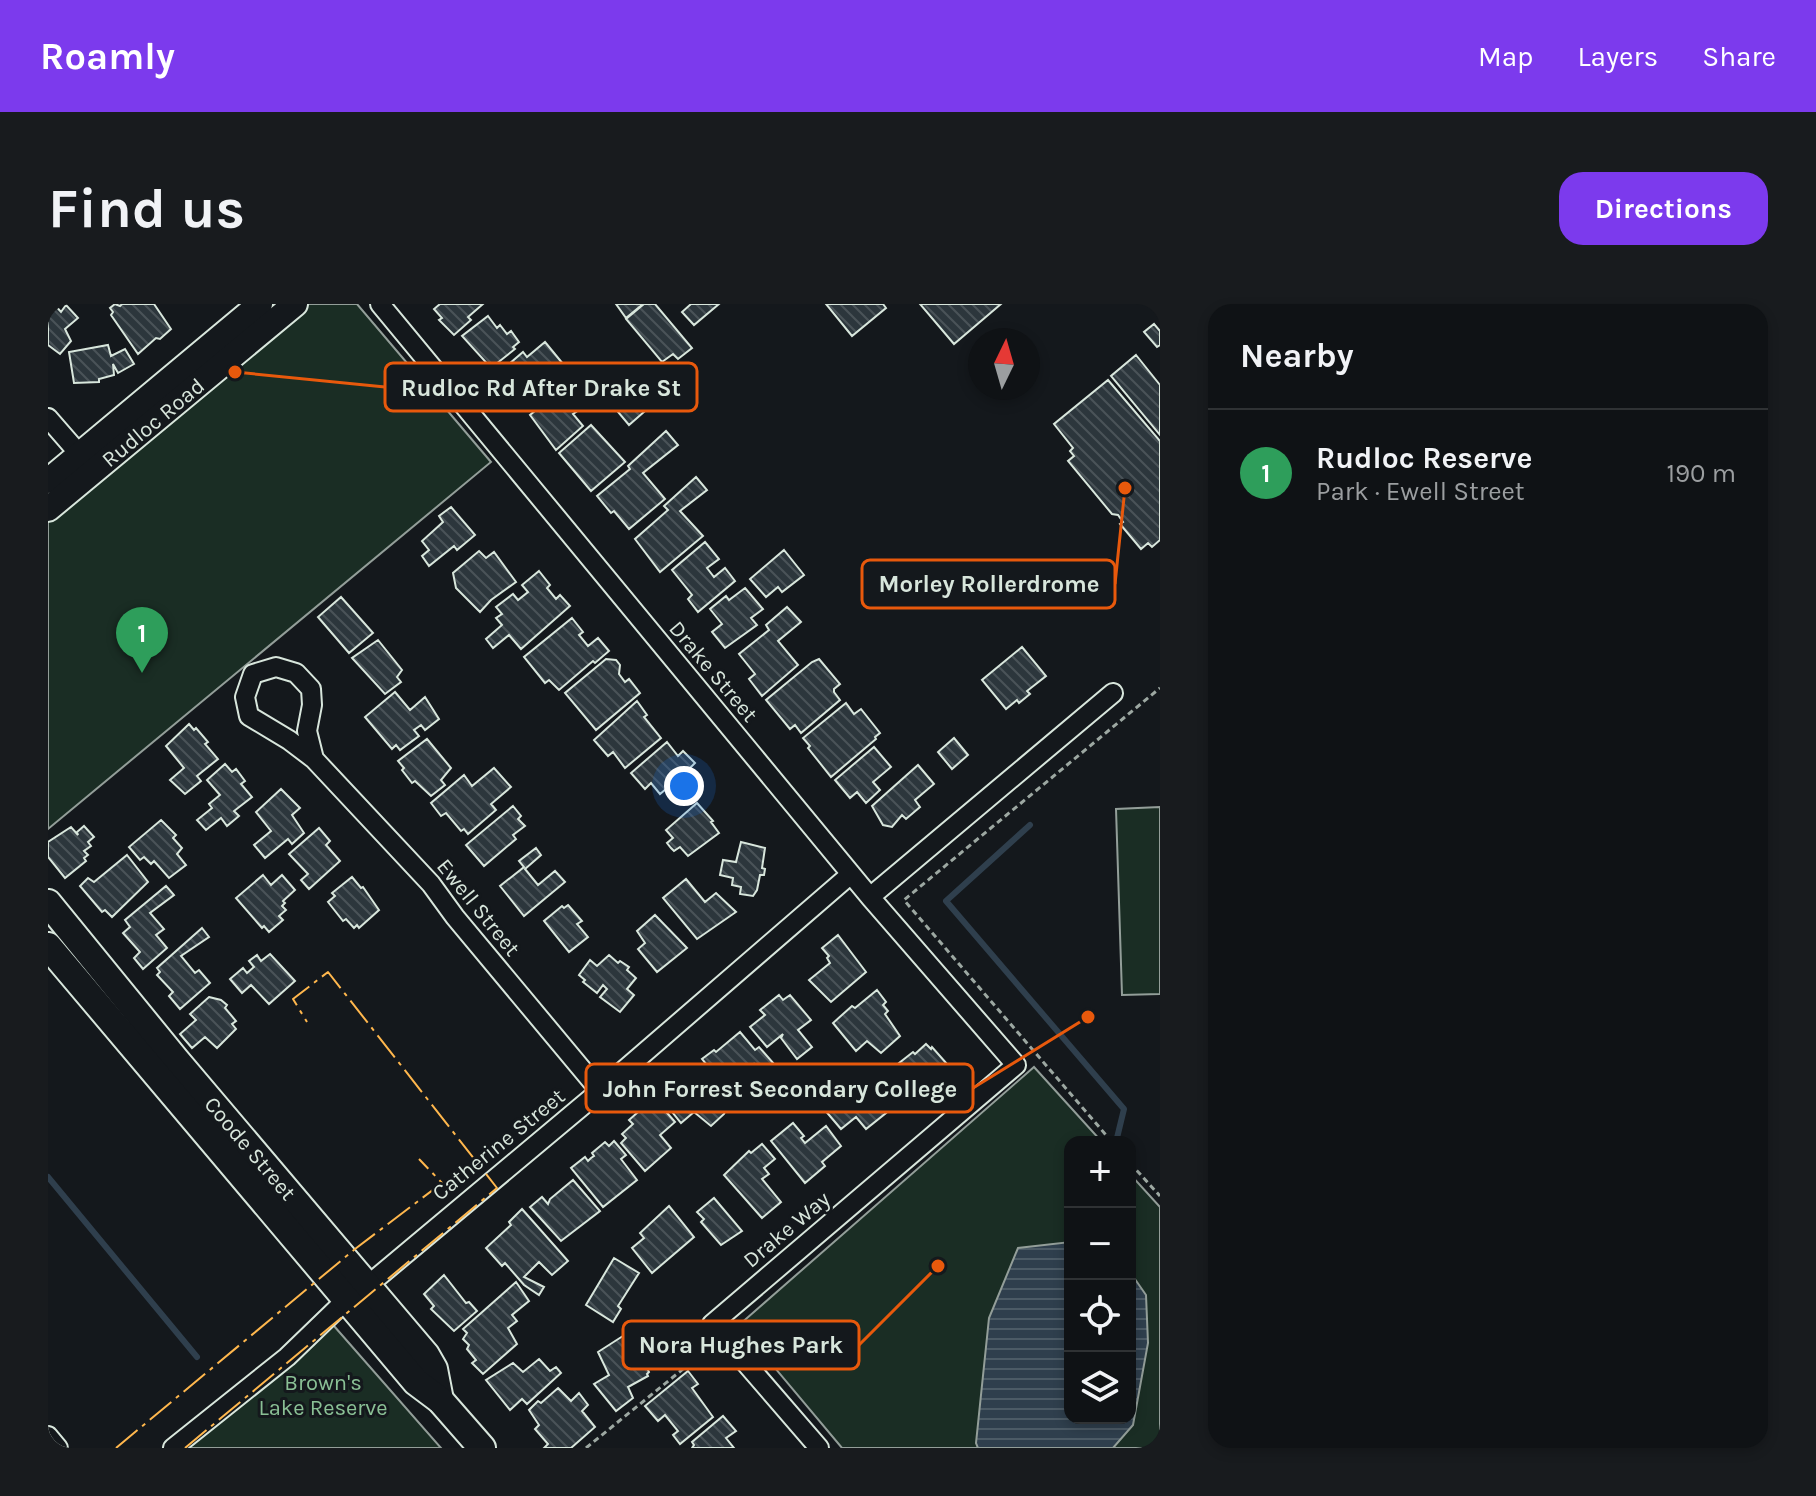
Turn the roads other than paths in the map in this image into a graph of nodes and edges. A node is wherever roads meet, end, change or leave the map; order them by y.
1 (260, 304) edge
2 (295, 304) edge
3 (380, 304) edge
4 (48, 418) edge
5 (86, 462) junction
6 (48, 481) edge
7 (48, 509) edge
8 (1113, 693) dead end
9 (314, 759) junction
10 (851, 874) junction
11 (870, 897) junction
12 (48, 903) edge
13 (48, 946) edge
14 (1016, 1065) joint
15 (600, 1091) junction
16 (367, 1286) junction
17 (345, 1301) junction
18 (440, 1400) junction
19 (48, 1436) edge
20 (58, 1448) edge
21 (173, 1448) edge
22 (482, 1448) edge
23 (819, 1448) edge

1 - 5 main road, Rudloc Road
2 - 5 main road, Rudloc Road
3 - 10 street, Drake Street
4 - 5 street
5 - 6 main road, Rudloc Road
5 - 7 main road, Rudloc Road
8 - 11 street
9 - 9 street, Ewell Street
9 - 15 street, Ewell Street
10 - 11 street, Drake Street
10 - 15 street, Catherine Street
11 - 14 street, Drake Street
12 - 16 main road, Coode Street
13 - 17 main road, Coode Street
14 - 23 street, Drake Way
15 - 16 street, Catherine Street
16 - 17 street, Catherine Street
16 - 18 main road, Coode Street
17 - 18 main road, Coode Street
17 - 21 street, Catherine Street
18 - 22 main road, Coode Street
19 - 20 street

